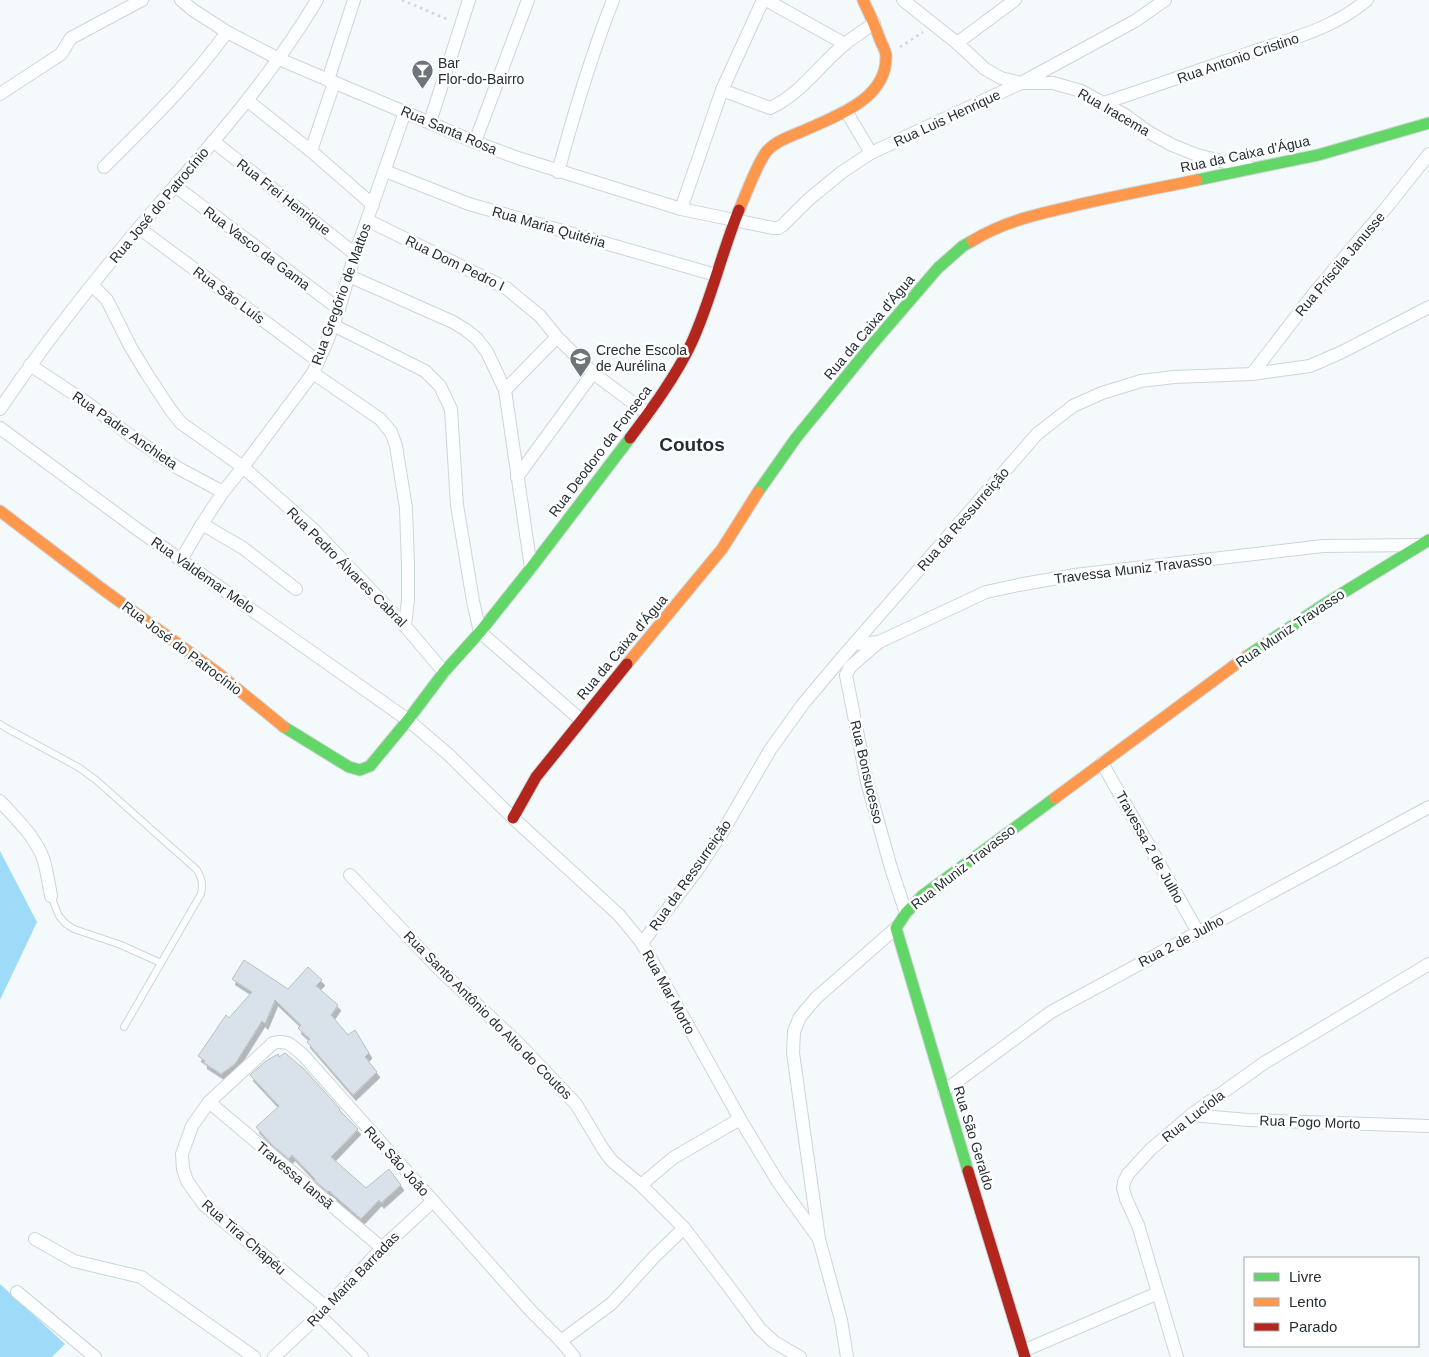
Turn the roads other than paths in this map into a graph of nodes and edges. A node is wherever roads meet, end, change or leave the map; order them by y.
1 (142, 0) edge
2 (181, 0) edge
3 (317, 0) edge
4 (354, 0) edge
5 (469, 0) edge
6 (528, 0) edge
7 (613, 0) edge
8 (764, 0) edge
9 (863, 0) edge
10 (903, 0) edge
11 (1015, 0) edge
12 (1165, 0) edge
13 (1367, 0) edge
14 (874, 23) junction
15 (227, 32) junction
16 (957, 43) junction
17 (846, 44) junction
18 (279, 59) junction
19 (331, 81) junction
20 (1021, 83) junction
21 (722, 90) junction
22 (0, 94) edge
23 (248, 101) junction
24 (1104, 103) junction
25 (846, 111) junction
26 (405, 112) junction
27 (430, 122) junction
28 (1429, 122) edge
29 (213, 141) junction
30 (475, 142) junction
31 (312, 151) junction
32 (871, 153) junction
33 (1429, 154) edge
34 (104, 167) dead end
35 (1258, 167) junction
36 (385, 171) junction
37 (558, 172) junction
38 (175, 186) junction
39 (373, 205) junction
40 (680, 208) junction
41 (368, 220) junction
42 (735, 220) junction
43 (139, 228) junction
44 (356, 254) junction
45 (716, 275) junction
46 (349, 276) junction
47 (92, 285) junction
48 (1429, 307) edge
49 (339, 309) junction
50 (333, 325) junction
51 (557, 337) junction
52 (30, 365) junction
53 (316, 367) junction
54 (593, 373) junction
55 (1252, 374) junction
56 (505, 390) junction
57 (0, 409) edge
58 (648, 414) junction
59 (0, 428) edge
60 (243, 467) junction
61 (518, 477) junction
62 (223, 492) junction
63 (0, 511) edge
64 (202, 524) junction
65 (1426, 542) edge
66 (182, 560) junction
67 (530, 568) junction
68 (296, 589) dead end
69 (405, 626) junction
70 (480, 632) junction
71 (879, 642) junction
72 (854, 644) junction
73 (444, 672) junction
74 (408, 720) junction
75 (581, 720) junction
76 (0, 724) edge
77 (1102, 763) junction
78 (370, 766) joint
79 (0, 801) edge
80 (1429, 807) edge
81 (513, 818) junction
82 (350, 875) dead end
83 (51, 896) joint
84 (906, 913) junction
85 (896, 928) junction
86 (1198, 932) junction
87 (642, 943) junction
88 (161, 963) junction
89 (1429, 964) edge
90 (124, 1027) dead end
91 (944, 1090) junction
92 (209, 1102) junction
93 (1191, 1115) junction
94 (740, 1119) junction
95 (1429, 1126) edge
96 (642, 1185) junction
97 (433, 1201) junction
98 (684, 1228) junction
99 (34, 1238) dead end
100 (819, 1239) junction
101 (382, 1248) junction
102 (17, 1292) dead end
103 (1158, 1293) junction
104 (322, 1311) junction
105 (560, 1341) junction
106 (1024, 1354) edge
107 (95, 1357) edge
108 (254, 1357) edge
109 (274, 1357) edge
110 (362, 1357) edge
111 (574, 1357) edge
112 (800, 1357) edge
113 (847, 1357) edge
114 (1177, 1357) edge

1 - 22 street
2 - 15 street, Rua Santa Rosa
3 - 18 street, Rua José do Patrocínio
4 - 19 street
5 - 27 street
6 - 30 street
7 - 37 street
8 - 17 street
8 - 21 street
9 - 14 street
10 - 16 street, Rua Iracema
11 - 16 street
12 - 20 street, Rua Luis Henrique
13 - 24 street, Rua Antonio Cristino
14 - 17 street
14 - 25 street, Rua Deodoro da Fonseca
15 - 18 street, Rua Santa Rosa
15 - 34 street
16 - 20 street, Rua Iracema
17 - 21 street
18 - 19 street, Rua Santa Rosa
18 - 23 street, Rua José do Patrocínio
19 - 26 street, Rua Santa Rosa
19 - 31 street
20 - 24 street, Rua Iracema
20 - 32 street, Rua Luis Henrique
21 - 40 street
23 - 29 street, Rua José do Patrocínio
23 - 31 street
24 - 35 street, Rua Iracema
25 - 32 street
25 - 42 street, Rua Deodoro da Fonseca
26 - 27 street, Rua Santa Rosa
26 - 36 street, Rua Gregório de Mattos
27 - 30 street, Rua Santa Rosa
28 - 35 street, Rua da Caixa d'Água
29 - 38 street, Rua José do Patrocínio
29 - 44 street, Rua Frei Henrique
30 - 37 street, Rua Santa Rosa
31 - 39 street
32 - 42 street, Rua Luis Henrique
33 - 55 street, Rua Priscila Janusse
35 - 75 street, Rua da Caixa d'Água
36 - 39 street, Rua Gregório de Mattos
36 - 45 street, Rua Maria Quitéria
37 - 40 street, Rua Santa Rosa
38 - 43 street, Rua José do Patrocínio
38 - 49 street, Rua Vasco da Gama
39 - 41 street, Rua Gregório de Mattos
40 - 42 street, Rua Santa Rosa
41 - 44 street, Rua Gregório de Mattos
41 - 51 street, Rua Dom Pedro I
42 - 45 street, Rua Deodoro da Fonseca
43 - 47 street, Rua José do Patrocínio
43 - 53 street, Rua São Luís
44 - 46 street, Rua Gregório de Mattos
45 - 58 street, Rua Deodoro da Fonseca
46 - 49 street, Rua Gregório de Mattos
46 - 56 street
47 - 52 street, Rua José do Patrocínio
47 - 60 street, Rua Pedro Álvares Cabral
48 - 55 street, Rua da Ressurreição
49 - 50 street, Rua Gregório de Mattos
50 - 53 street, Rua Gregório de Mattos
50 - 70 street
51 - 54 street, Rua Dom Pedro I
51 - 56 street
52 - 57 street, Rua José do Patrocínio
52 - 62 street, Rua Padre Anchieta
53 - 60 street, Rua Gregório de Mattos
53 - 69 street, Rua São Luís
54 - 58 street, Rua Dom Pedro I
54 - 61 street
55 - 72 street, Rua da Ressurreição
56 - 61 street
58 - 67 street, Rua Deodoro da Fonseca
59 - 66 street, Rua Valdemar Melo
60 - 62 street, Rua Gregório de Mattos
60 - 69 street, Rua Pedro Álvares Cabral
61 - 67 street
62 - 64 street, Rua Gregório de Mattos
63 - 78 street, Rua José do Patrocínio
64 - 66 street, Rua Gregório de Mattos
64 - 68 street
65 - 71 street, Travessa Muniz Travasso
65 - 77 street, Rua Muniz Travasso
66 - 74 street, Rua Valdemar Melo
67 - 70 street, Rua Deodoro da Fonseca
69 - 73 street, Rua Pedro Álvares Cabral
70 - 73 street, Rua Deodoro da Fonseca
70 - 75 street
71 - 72 street, Travessa Muniz Travasso
71 - 84 street, Rua Bonsucesso
72 - 87 street, Rua da Ressurreição
73 - 74 street, Rua Deodoro da Fonseca
74 - 78 street, Rua Deodoro da Fonseca
74 - 81 street, Rua Mar Morto
75 - 81 street, Rua da Caixa d'Água
76 - 88 lane
77 - 84 street, Rua Muniz Travasso
77 - 86 street, Travessa 2 de Julho
79 - 83 street
80 - 86 street, Rua 2 de Julho
81 - 87 street, Rua Mar Morto
82 - 96 street, Rua Santo Antônio do Alto do Coutos
83 - 88 lane
84 - 85 street, Rua Muniz Travasso
85 - 91 street, Rua São Geraldo
85 - 100 street, Rua Muniz Travasso
86 - 91 street, Rua 2 de Julho
87 - 94 street, Rua Mar Morto
88 - 90 lane
89 - 93 street, Rua Lucíola
91 - 106 street, Rua São Geraldo
92 - 97 street, Rua São João
92 - 101 street, Travessa Iansã
92 - 104 street, Rua Tira Chapéu
93 - 95 street, Rua Fogo Morto
93 - 103 street, Rua Lucíola
94 - 96 street
94 - 100 street, Rua Mar Morto
96 - 98 street, Rua Santo Antônio do Alto do Coutos
97 - 101 street, Rua Maria Barradas
97 - 105 street, Rua São João
98 - 105 street
98 - 112 street, Rua Santo Antônio do Alto do Coutos
99 - 108 street
100 - 113 street, Rua Muniz Travasso
101 - 104 street, Rua Maria Barradas
102 - 107 street
103 - 106 street
103 - 114 street, Rua Lucíola
104 - 109 street, Rua Maria Barradas
104 - 110 street, Rua Tira Chapéu
105 - 111 street, Rua São João

